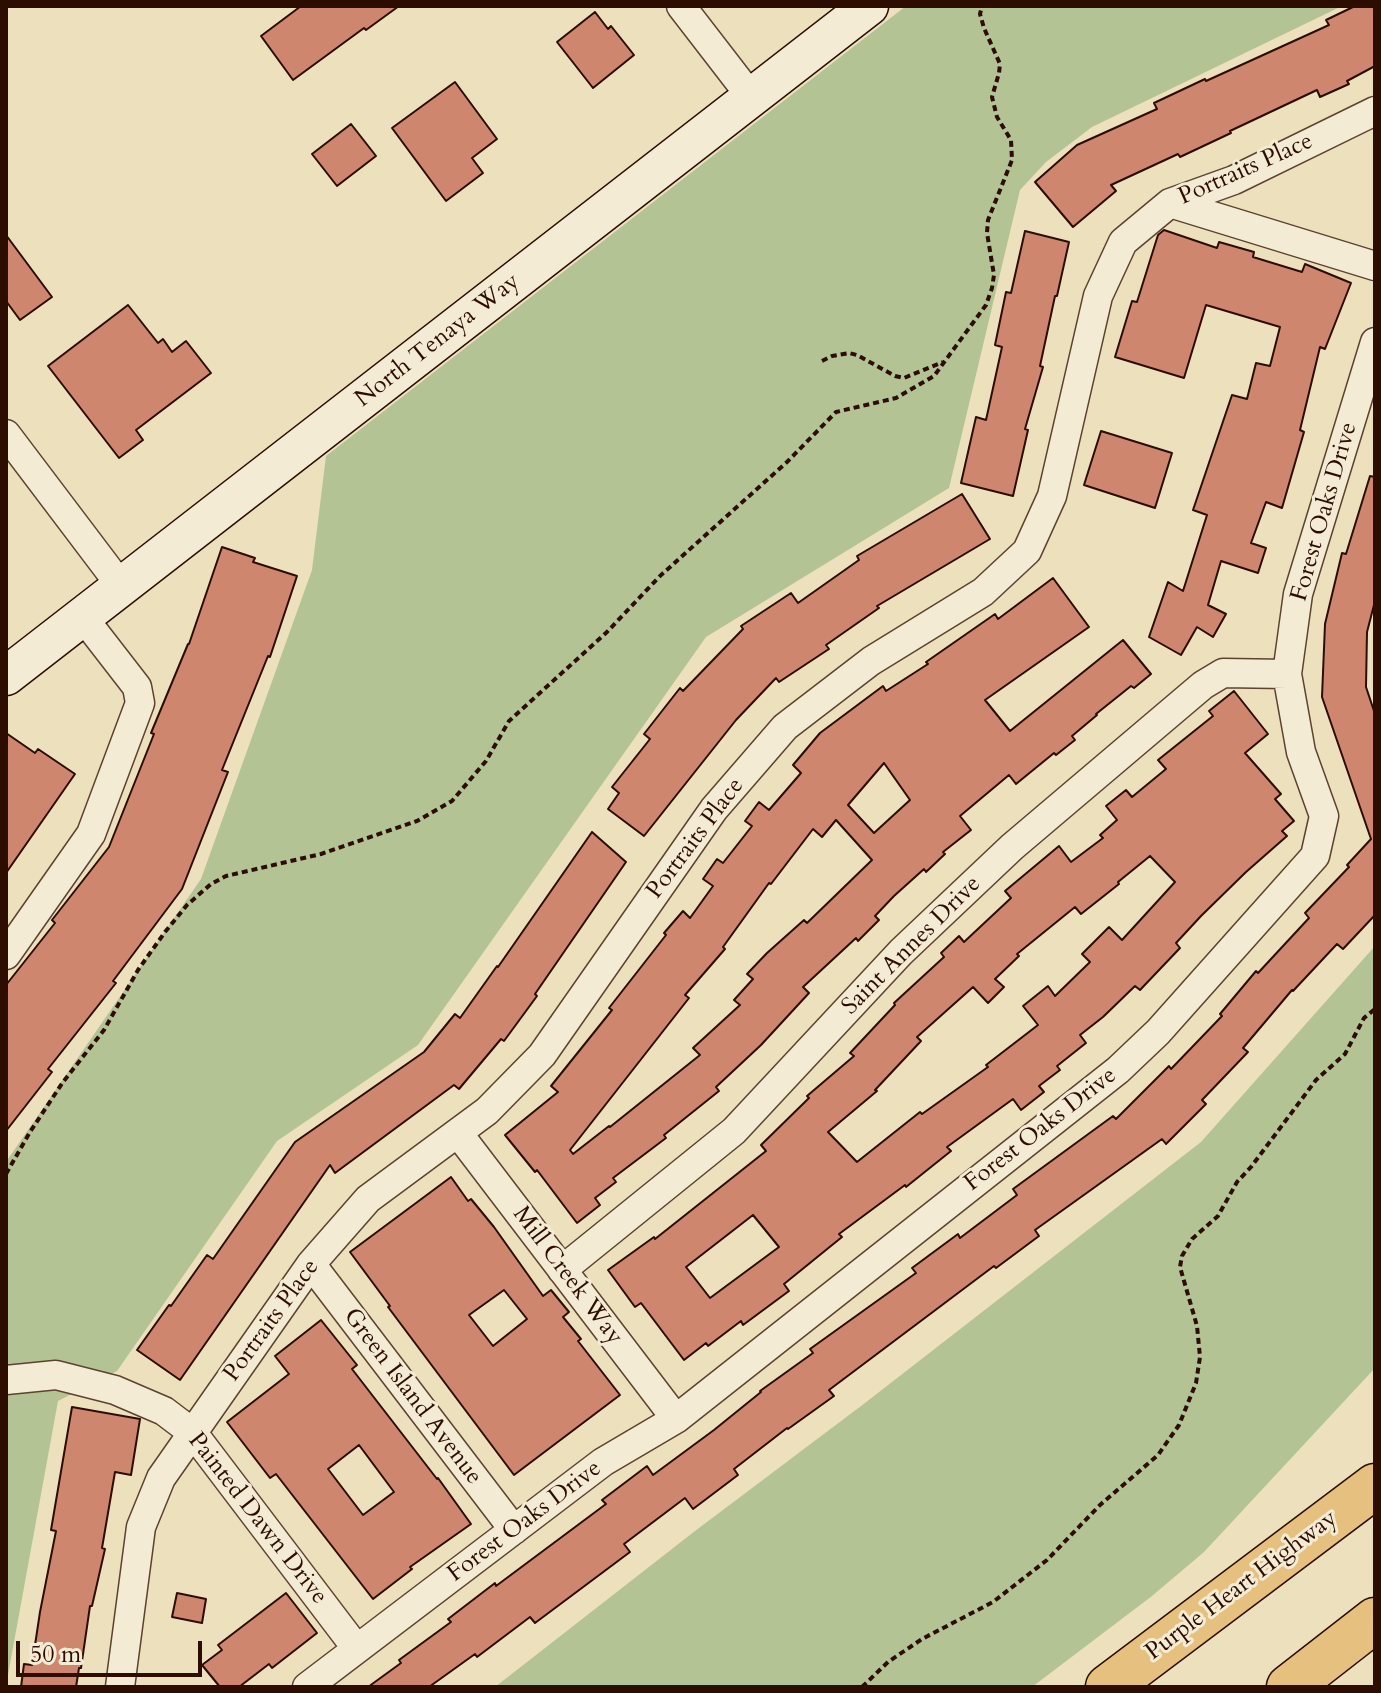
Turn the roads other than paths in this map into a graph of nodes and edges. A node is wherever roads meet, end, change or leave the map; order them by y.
1 (681, 6) edge
2 (869, 6) edge
3 (752, 98) junction
4 (1375, 111) edge
5 (1170, 203) junction
6 (1375, 266) edge
7 (1375, 342) edge
8 (6, 434) edge
9 (121, 586) junction
10 (82, 616) junction
11 (1287, 674) junction
12 (6, 676) edge
13 (6, 955) edge
14 (458, 1133) junction
15 (311, 1264) junction
16 (562, 1270) junction
17 (6, 1380) edge
18 (676, 1419) junction
19 (193, 1433) junction
20 (1375, 1486) edge
21 (514, 1530) junction
22 (1375, 1620) edge
23 (357, 1649) junction
24 (120, 1687) edge
25 (307, 1687) edge
26 (1108, 1687) edge
27 (1289, 1687) edge

1 - 3 street
2 - 3 street, North Tenaya Way
3 - 9 street, North Tenaya Way
4 - 5 street, Portraits Place
5 - 6 street
5 - 14 street, Portraits Place
7 - 11 street, Forest Oaks Drive
8 - 9 street
9 - 10 street, North Tenaya Way
10 - 12 street, North Tenaya Way
10 - 13 street
11 - 16 street, Saint Annes Drive
11 - 18 street, Forest Oaks Drive
14 - 15 street, Portraits Place
14 - 16 street, Mill Creek Way
15 - 19 street, Portraits Place
15 - 21 street, Green Island Avenue
16 - 18 street, Mill Creek Way
17 - 19 street, Painted Dawn Drive
18 - 21 street, Forest Oaks Drive
19 - 23 street, Painted Dawn Drive
19 - 24 street, Portraits Place
20 - 26 highway, Purple Heart Highway
21 - 23 street, Forest Oaks Drive
22 - 27 highway
23 - 25 street, Forest Oaks Drive

